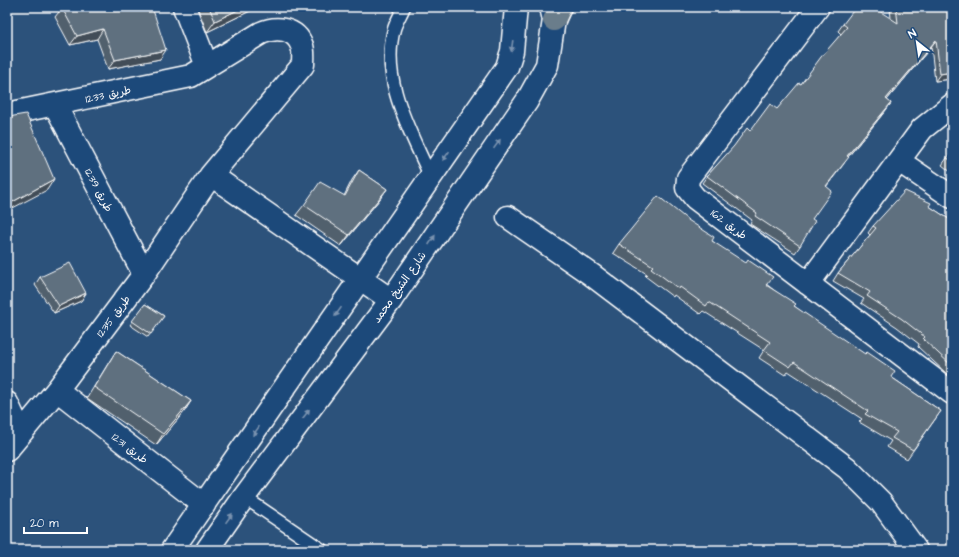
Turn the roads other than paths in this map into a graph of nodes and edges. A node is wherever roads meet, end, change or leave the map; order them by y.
1 (184, 7) edge
2 (404, 7) edge
3 (516, 7) edge
4 (818, 7) edge
5 (555, 11) edge
6 (303, 46) joint
7 (207, 66) junction
8 (55, 105) junction
9 (952, 105) edge
10 (7, 114) edge
11 (899, 161) junction
12 (211, 175) junction
13 (431, 178) junction
14 (952, 198) edge
15 (508, 217) dead end
16 (144, 274) junction
17 (360, 280) junction
18 (808, 284) junction
19 (391, 300) junction
20 (57, 390) junction
21 (952, 393) edge
22 (7, 403) edge
23 (21, 433) junction
24 (7, 450) edge
25 (244, 497) junction
26 (204, 505) junction
27 (172, 550) edge
28 (207, 550) edge
29 (322, 550) edge
30 (916, 550) edge

1 - 7 street
2 - 13 lane
3 -> 13 street
4 - 18 street, طريق 162
19 -> 5 street, شارع الشيخ محمد
6 - 7 street, طريق 1233
6 - 12 street, طريق 1235
7 - 8 street, طريق 1233
8 - 10 street, طريق 1233
8 - 16 street, طريق 1239
9 - 11 street
11 - 14 street
11 - 18 street
12 - 16 street, طريق 1235
12 - 17 street
13 - 17 street
15 - 30 street
16 - 20 street, طريق 1235
17 - 19 street
17 -> 26 street
18 - 21 street, طريق 162
25 -> 19 street, شارع الشيخ محمد
20 - 23 street, طريق 1235
20 - 26 street, طريق 1231
22 - 23 street
23 - 24 street, طريق 1235
28 -> 25 street, شارع الشيخ محمد
25 - 29 lane
26 - 27 street

